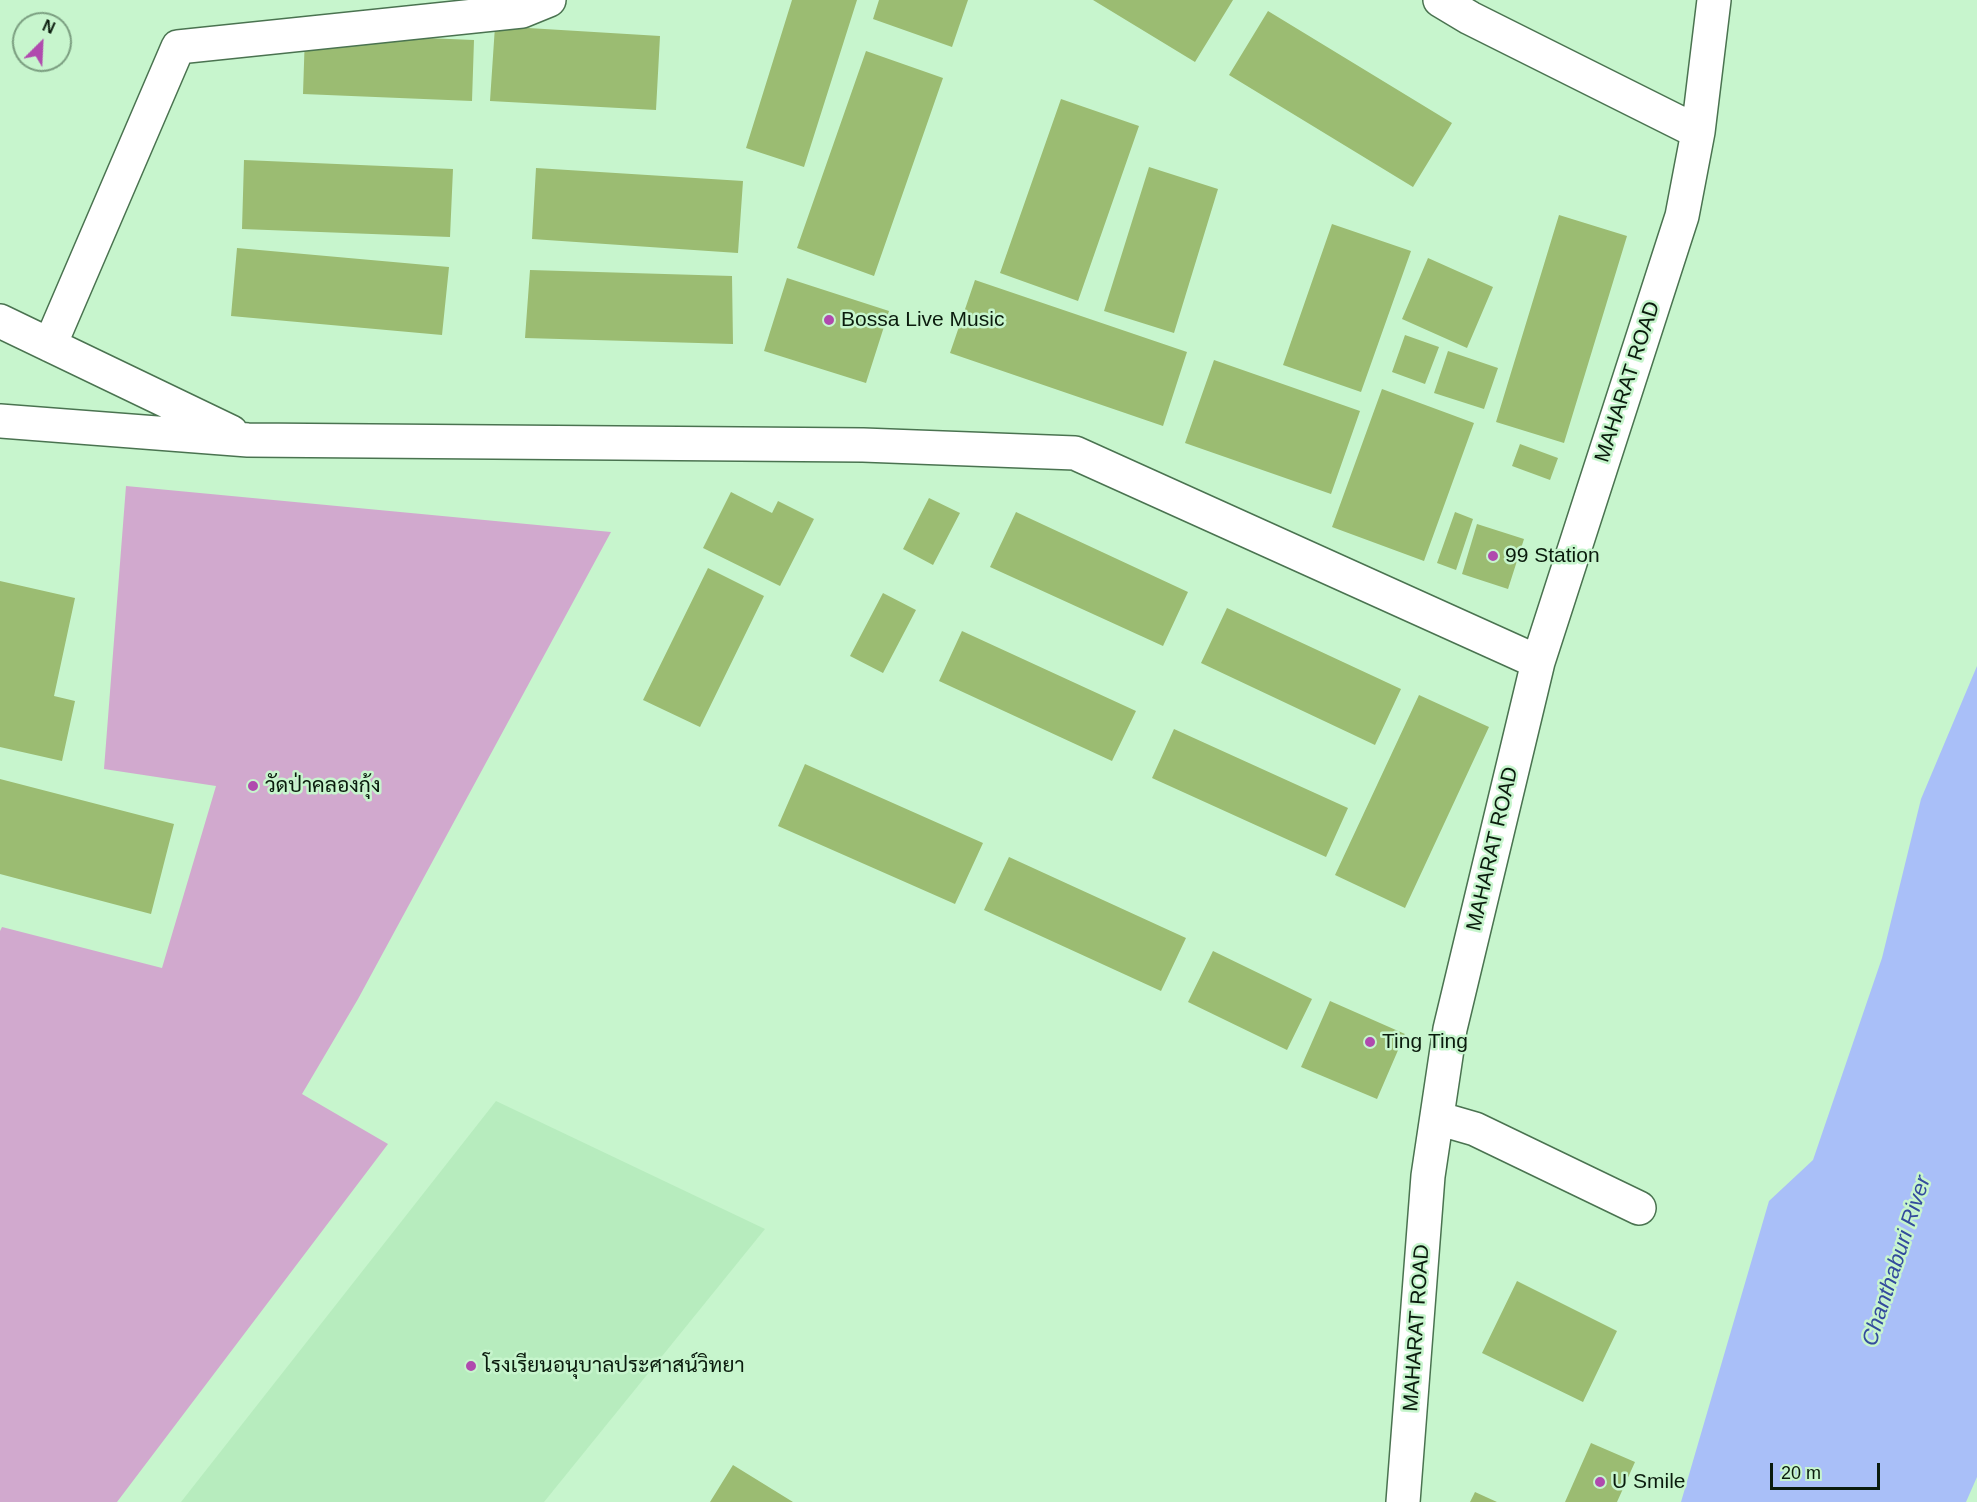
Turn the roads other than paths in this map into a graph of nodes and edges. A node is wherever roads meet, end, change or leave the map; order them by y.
1 (549, 0) edge
2 (1440, 0) edge
3 (1714, 0) edge
4 (1698, 132) junction
5 (0, 321) edge
6 (50, 345) junction
7 (0, 421) edge
8 (248, 440) junction
9 (1538, 662) junction
10 (1437, 1118) junction
11 (1639, 1208) dead end
12 (1403, 1502) edge

1 - 6 street
2 - 4 street
3 - 4 street, MAHARAT ROAD
4 - 9 street, MAHARAT ROAD
5 - 6 street
6 - 8 street
7 - 8 street
8 - 9 street
9 - 10 street, MAHARAT ROAD
10 - 11 street
10 - 12 street, MAHARAT ROAD

